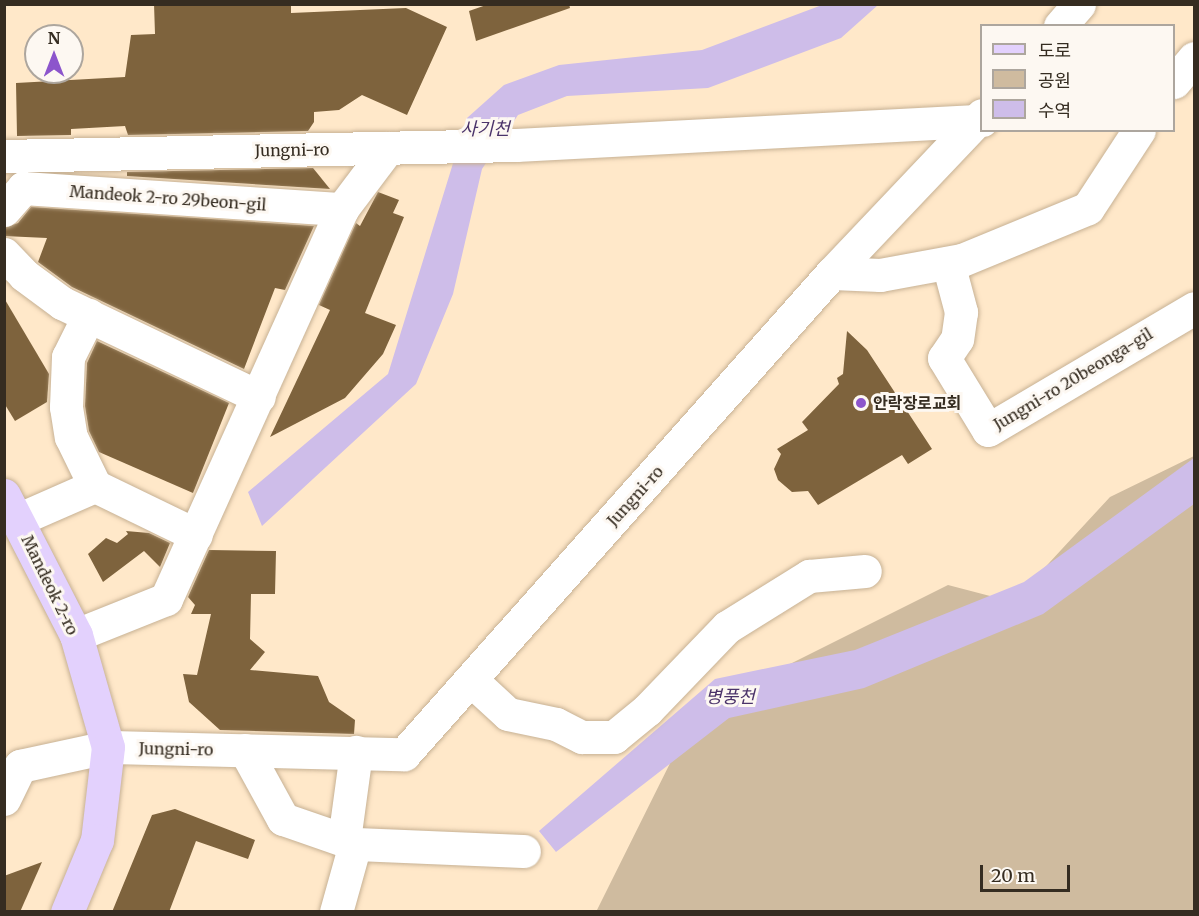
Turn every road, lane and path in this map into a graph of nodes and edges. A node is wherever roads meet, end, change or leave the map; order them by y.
1 (1079, 4) edge
2 (1062, 24) edge
3 (1194, 58) edge
4 (1175, 80) edge
5 (1175, 97) edge
6 (1194, 98) edge
7 (980, 119) edge
8 (1138, 132) edge
9 (388, 148) junction
10 (4, 156) edge
11 (342, 209) junction
12 (4, 210) edge
13 (4, 254) edge
14 (948, 263) junction
15 (832, 273) junction
16 (1194, 308) edge
17 (76, 309) junction
18 (259, 397) junction
19 (95, 486) junction
20 (11, 507) edge
21 (196, 535) junction
22 (865, 571) dead end
23 (76, 635) junction
24 (471, 680) junction
25 (108, 747) junction
26 (245, 750) junction
27 (356, 752) junction
28 (4, 799) edge
29 (350, 842) junction
30 (524, 851) dead end
31 (67, 912) edge
32 (336, 912) edge

1 - 2 street
3 - 4 street
5 - 6 street
7 - 9 street, Jungni-ro
7 - 15 street, Jungni-ro
8 - 14 street
9 - 10 street, Jungni-ro
9 - 11 street
11 - 12 street, Mandeok 2-ro 29beon-gil
11 - 18 street
13 - 17 street
14 - 15 street
14 - 16 street, Jungni-ro 20beonga-gil
15 - 24 street, Jungni-ro
17 - 18 street
17 - 19 street
18 - 21 street
19 - 20 street
19 - 21 street
20 - 23 main road, Mandeok 2-ro
21 - 23 street
22 - 24 street
23 - 25 main road, Mandeok 2-ro
24 - 27 street, Jungni-ro
25 - 26 street, Jungni-ro
25 - 28 street
25 - 31 main road, Mandeok 2-ro
26 - 27 street, Jungni-ro
26 - 29 street
27 - 29 street
29 - 30 street
29 - 32 street

